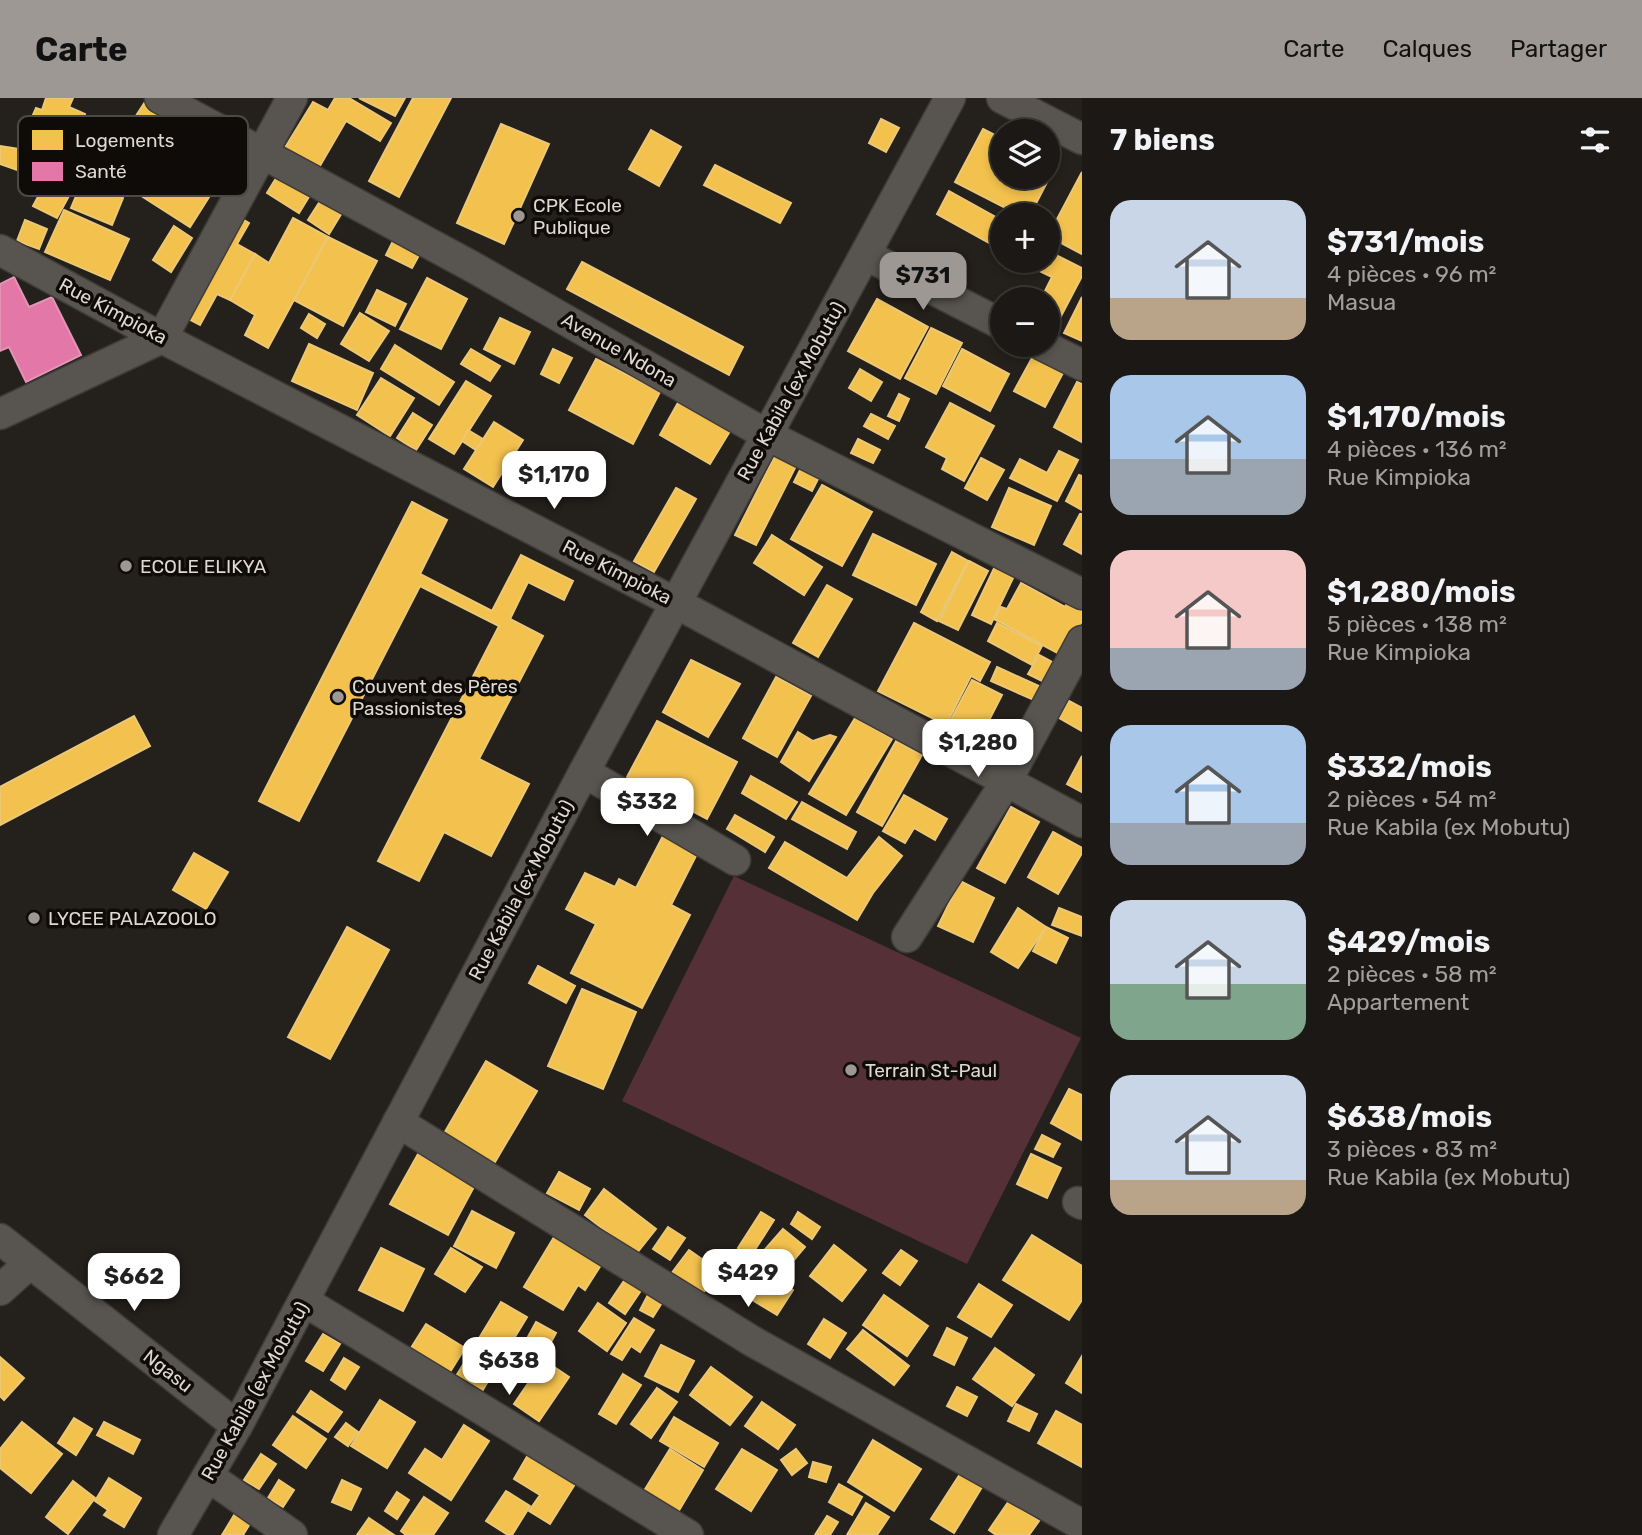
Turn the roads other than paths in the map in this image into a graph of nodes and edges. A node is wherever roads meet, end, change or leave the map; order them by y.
1 (160, 98) edge
2 (292, 98) edge
3 (950, 98) edge
4 (1002, 98) edge
5 (194, 116) edge
6 (1082, 139) edge
7 (248, 145) edge
8 (262, 152) junction
9 (248, 178) edge
10 (238, 196) edge
11 (0, 250) edge
12 (866, 255) junction
13 (990, 318) edge
14 (162, 338) junction
15 (1060, 354) edge
16 (1082, 365) edge
17 (0, 415) edge
18 (767, 435) junction
19 (1082, 594) edge
20 (676, 603) junction
21 (1082, 641) edge
22 (584, 772) junction
23 (1006, 782) junction
24 (1082, 822) edge
25 (735, 860) dead end
26 (907, 937) dead end
27 (398, 1122) junction
28 (0, 1239) edge
29 (30, 1263) junction
30 (0, 1290) edge
31 (304, 1301) junction
32 (237, 1426) junction
33 (208, 1476) junction
34 (1082, 1525) edge
35 (173, 1535) edge
36 (292, 1535) edge
37 (688, 1535) edge

1 - 5 street, Avenue Ndona
2 - 8 street
3 - 12 street, Rue Kabila (ex Mobutu)
4 - 6 street
7 - 8 street, Avenue Ndona
8 - 9 street
8 - 18 street, Avenue Ndona
10 - 14 street
11 - 14 street, Rue Kimpioka
12 - 13 street
12 - 18 street, Rue Kabila (ex Mobutu)
14 - 17 street
14 - 20 street, Rue Kimpioka
15 - 16 street
18 - 19 street, Avenue Ndona
18 - 20 street, Rue Kabila (ex Mobutu)
20 - 22 street, Rue Kabila (ex Mobutu)
20 - 23 street, Rue Kimpioka
21 - 23 street
22 - 25 street
22 - 27 street, Rue Kabila (ex Mobutu)
23 - 24 street, Rue Kimpioka
23 - 26 street
27 - 31 street, Rue Kabila (ex Mobutu)
27 - 34 street
28 - 29 street, Ngasu
29 - 30 street
29 - 32 street, Ngasu
31 - 32 street, Rue Kabila (ex Mobutu)
31 - 37 street
32 - 33 street, Rue Kabila (ex Mobutu)
33 - 35 street, Rue Kabila (ex Mobutu)
33 - 36 street

